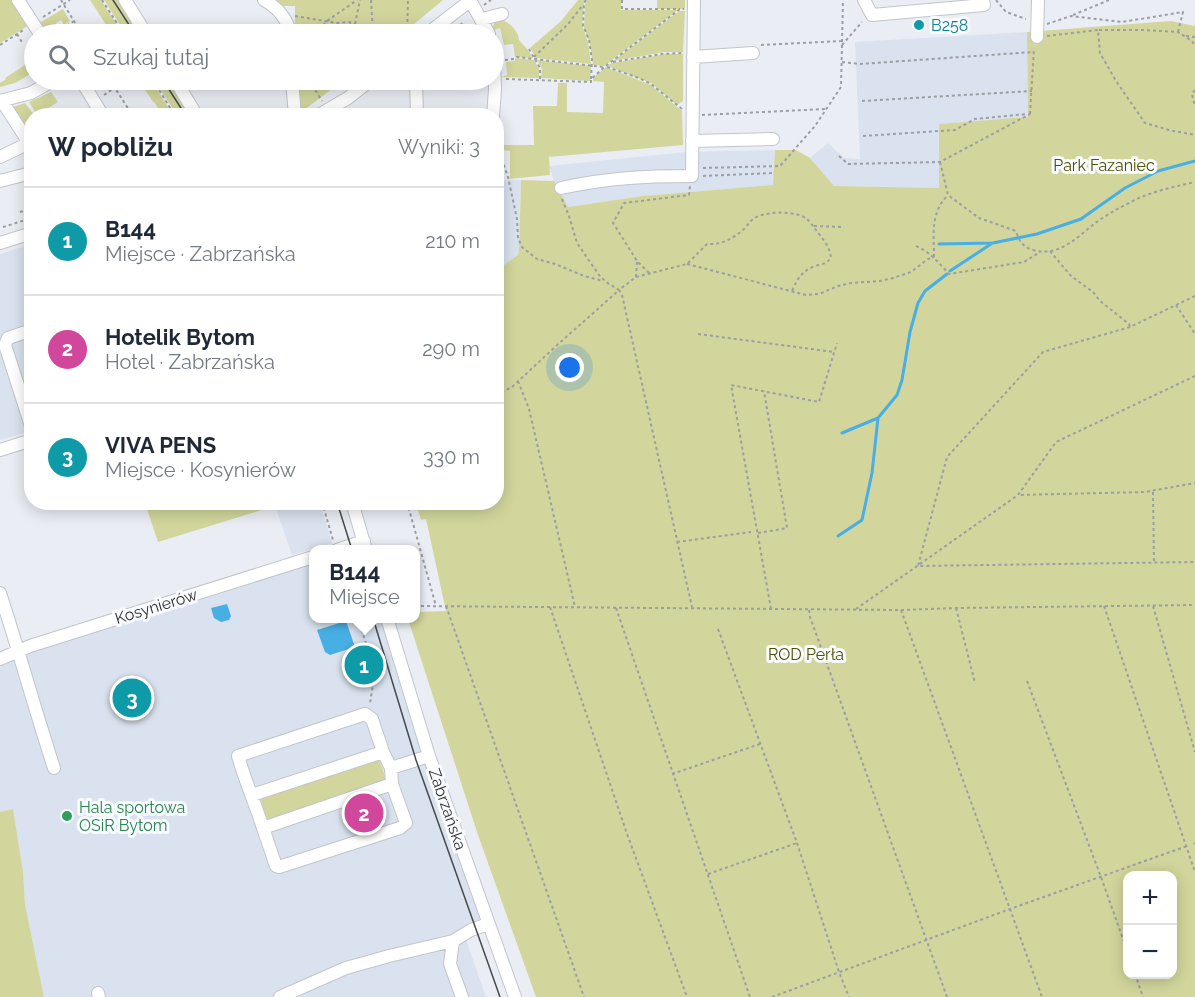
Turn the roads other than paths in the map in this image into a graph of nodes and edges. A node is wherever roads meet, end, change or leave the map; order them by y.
1 (18, 0) edge
2 (124, 0) edge
3 (264, 0) edge
4 (471, 0) edge
5 (864, 0) edge
6 (928, 0) edge
7 (983, 0) edge
8 (1038, 0) edge
9 (692, 5) edge
10 (919, 11) junction
11 (502, 14) dead end
12 (482, 19) junction
13 (36, 24) edge
14 (140, 24) edge
15 (287, 24) edge
16 (440, 24) edge
17 (484, 24) edge
18 (1037, 29) road end
19 (756, 49) road end
20 (693, 55) junction
21 (36, 90) edge
22 (88, 90) edge
23 (181, 90) edge
24 (293, 90) edge
25 (358, 90) edge
26 (416, 90) edge
27 (495, 90) edge
28 (1, 101) edge
29 (98, 108) edge
30 (192, 108) edge
31 (294, 108) edge
32 (331, 108) edge
33 (417, 108) edge
34 (494, 108) edge
35 (24, 136) edge
36 (773, 139) dead end
37 (692, 141) junction
38 (24, 145) edge
39 (0, 157) edge
40 (24, 175) edge
41 (0, 181) edge
42 (561, 188) road end
43 (24, 236) edge
44 (0, 243) edge
45 (24, 333) edge
46 (24, 404) edge
47 (24, 442) edge
48 (0, 450) edge
49 (354, 510) edge
50 (365, 545) edge
51 (309, 558) edge
52 (0, 593) edge
53 (389, 623) edge
54 (19, 651) junction
55 (0, 659) edge
56 (383, 752) junction
57 (429, 756) junction
58 (54, 768) dead end
59 (391, 768) junction
60 (392, 784) junction
61 (252, 795) junction
62 (263, 828) junction
63 (488, 924) junction
64 (453, 941) junction
65 (280, 997) edge
66 (462, 997) edge
67 (515, 997) edge

1 - 13 street
2 - 14 street
3 - 15 street
4 - 12 street
4 - 16 street
5 - 10 street
6 - 10 street
7 - 10 street
8 - 18 street
9 - 20 street
11 - 12 street
12 - 17 street
19 - 20 street
20 - 37 street
21 - 28 street
22 - 29 street
23 - 30 street
24 - 31 street
25 - 32 street
26 - 33 street
27 - 34 street
28 - 35 street
36 - 37 street
37 - 42 street
38 - 39 street
40 - 41 street
43 - 44 street
45 - 46 street
47 - 48 street
49 - 50 street
51 - 54 street, Kosynierów
52 - 54 street
53 - 57 street, Zabrzańska
54 - 55 street, Kosynierów
54 - 58 street
56 - 59 street
56 - 61 street
56 - 61 street
57 - 59 street
57 - 63 street, Zabrzańska
59 - 60 street
60 - 62 street
60 - 62 street
61 - 62 street
63 - 64 street
63 - 67 street, Zabrzańska
64 - 65 street
64 - 66 street

